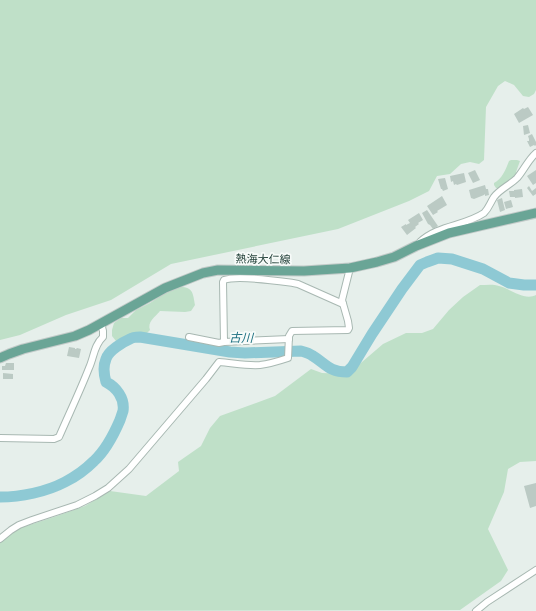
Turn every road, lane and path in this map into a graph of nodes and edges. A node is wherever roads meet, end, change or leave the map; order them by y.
1 (536, 153) edge
2 (536, 213) edge
3 (416, 246) junction
4 (350, 268) junction
5 (343, 304) junction
6 (101, 323) junction
7 (189, 337) dead end
8 (289, 341) junction
9 (224, 342) junction
10 (0, 358) edge
11 (0, 438) edge
12 (0, 539) edge
13 (536, 570) edge
14 (476, 611) edge

1 - 3 street
2 - 3 main road, 熱海大仁線
3 - 4 main road, 熱海大仁線
4 - 5 street
4 - 6 main road, 熱海大仁線
5 - 8 street
5 - 9 street
6 - 10 main road, 熱海大仁線
6 - 11 street
7 - 9 street
8 - 9 street
8 - 12 street
13 - 14 street

